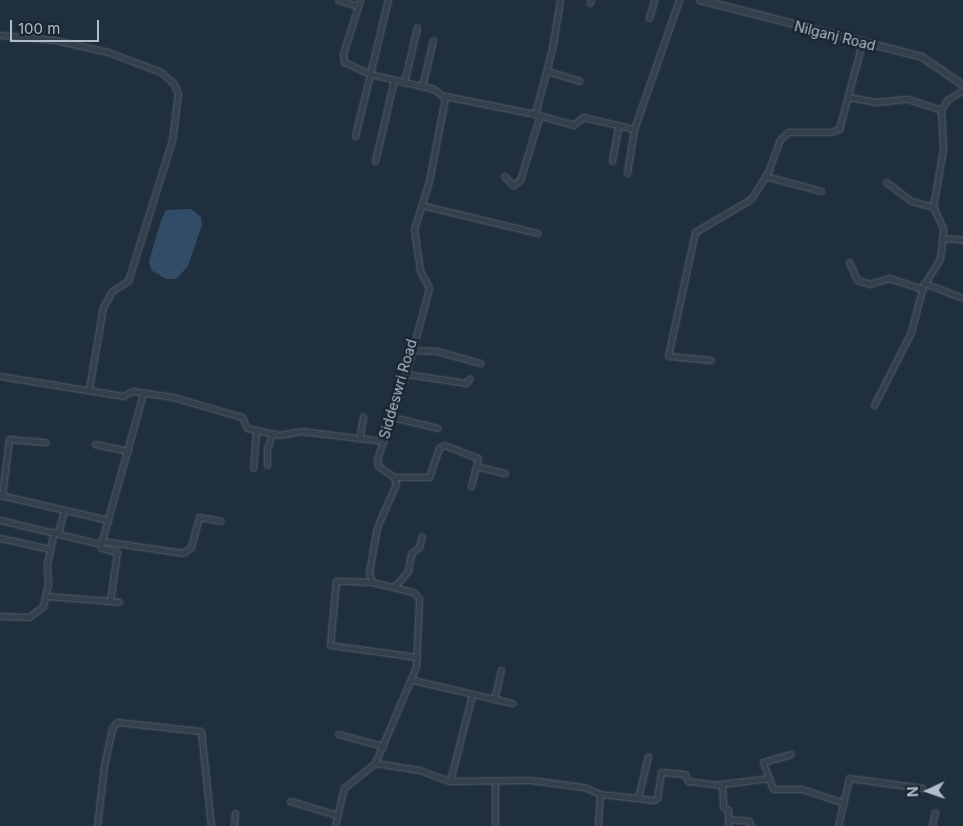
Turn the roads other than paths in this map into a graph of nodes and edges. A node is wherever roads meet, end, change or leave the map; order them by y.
1 (338, 0) edge
2 (388, 0) edge
3 (560, 0) edge
4 (654, 0) edge
5 (679, 0) edge
6 (700, 0) edge
7 (359, 3) edge
8 (649, 18) dead end
9 (417, 26) dead end
10 (0, 35) edge
11 (433, 40) dead end
12 (862, 43) junction
13 (547, 71) junction
14 (370, 74) junction
15 (394, 80) junction
16 (580, 81) dead end
17 (404, 83) junction
18 (963, 86) edge
19 (422, 87) junction
20 (963, 90) edge
21 (445, 96) junction
22 (848, 97) junction
23 (941, 110) junction
24 (538, 114) junction
25 (618, 126) junction
26 (634, 129) junction
27 (356, 136) dead end
28 (374, 161) dead end
29 (612, 161) dead end
30 (627, 173) dead end
31 (504, 176) dead end
32 (765, 176) junction
33 (886, 182) dead end
34 (821, 191) dead end
35 (421, 205) junction
36 (933, 207) junction
37 (538, 234) dead end
38 (942, 238) junction
39 (963, 240) edge
40 (849, 262) dead end
41 (923, 286) junction
42 (962, 297) dead end
43 (409, 350) junction
44 (711, 360) dead end
45 (480, 363) dead end
46 (406, 374) junction
47 (0, 376) edge
48 (470, 378) dead end
49 (89, 389) junction
50 (143, 394) junction
51 (874, 405) dead end
52 (363, 416) dead end
53 (392, 417) junction
54 (438, 428) dead end
55 (256, 430) junction
56 (272, 434) junction
57 (360, 436) junction
58 (383, 440) junction
59 (46, 442) dead end
60 (95, 444) dead end
61 (128, 451) junction
62 (267, 465) dead end
63 (476, 466) junction
64 (253, 468) dead end
65 (505, 473) dead end
66 (394, 477) junction
67 (472, 486) dead end
68 (1, 495) edge
69 (64, 511) junction
70 (0, 520) edge
71 (108, 520) junction
72 (221, 521) dead end
73 (56, 533) junction
74 (422, 536) dead end
75 (0, 538) edge
76 (101, 542) junction
77 (50, 549) junction
78 (372, 582) junction
79 (395, 586) junction
80 (47, 596) junction
81 (110, 601) junction
82 (120, 602) dead end
83 (0, 616) edge
84 (418, 658) junction
85 (501, 670) dead end
86 (413, 680) junction
87 (472, 695) junction
88 (494, 700) junction
89 (512, 704) dead end
90 (338, 734) dead end
91 (383, 746) junction
92 (791, 754) dead end
93 (648, 756) dead end
94 (375, 763) junction
95 (770, 778) junction
96 (450, 781) junction
97 (496, 781) junction
98 (721, 784) junction
99 (922, 788) dead end
100 (600, 794) junction
101 (638, 798) junction
102 (290, 801) dead end
103 (844, 803) junction
104 (935, 812) dead end
105 (235, 813) dead end
106 (337, 816) junction
107 (728, 820) junction
108 (495, 824) dead end
109 (337, 825) edge
110 (97, 826) edge
111 (211, 826) edge
112 (234, 826) edge
113 (598, 826) edge
114 (728, 826) edge
115 (750, 826) edge
116 (838, 826) edge
117 (932, 826) edge

1 - 7 street
2 - 14 street
3 - 13 street
4 - 8 street
5 - 26 street
6 - 12 street, Nilganj Road
7 - 14 street
9 - 17 street
10 - 49 street
11 - 19 street
12 - 18 street, Nilganj Road
12 - 22 street
13 - 16 street
13 - 24 street
14 - 15 street
14 - 27 street
15 - 17 street
15 - 28 street
17 - 19 street
19 - 21 street
20 - 23 street
21 - 24 street
21 - 35 street, Siddeswri Road
22 - 23 street
22 - 32 street
23 - 36 street
24 - 25 street
24 - 31 street
25 - 26 street
25 - 29 street
26 - 30 street
32 - 34 street
32 - 44 street
33 - 36 street
35 - 37 street
35 - 43 street, Siddeswri Road
36 - 38 street
38 - 39 street
38 - 41 street
40 - 41 street
41 - 42 street
41 - 51 street
43 - 45 street
43 - 46 street, Siddeswri Road
46 - 48 street
46 - 53 street, Siddeswri Road
47 - 49 street
49 - 50 street
50 - 55 street
50 - 61 street
52 - 57 street
53 - 54 street
53 - 58 street, Siddeswri Road
55 - 56 street
55 - 64 street
56 - 57 street
56 - 62 street
57 - 58 street
58 - 66 street, Siddeswri Road
59 - 68 street
60 - 61 street
61 - 71 street
63 - 65 street
63 - 66 street
63 - 67 street
66 - 78 street
68 - 69 street
69 - 71 street
69 - 73 street
70 - 73 street
71 - 76 street
72 - 76 street
73 - 76 street
73 - 77 street
74 - 79 street
75 - 77 street
76 - 81 street
77 - 80 street
78 - 79 street
78 - 84 street
79 - 84 street
80 - 81 street
80 - 83 street
81 - 82 street
84 - 86 street
85 - 88 street
86 - 87 street
86 - 91 street
87 - 88 street
87 - 96 street
88 - 89 street
90 - 91 street
91 - 94 street
92 - 95 street
93 - 101 street
94 - 96 street
94 - 106 street
95 - 98 street
95 - 103 street
96 - 97 street
97 - 100 street
97 - 108 street
98 - 101 street
98 - 107 street
99 - 103 street
100 - 101 street
100 - 113 street
102 - 106 street
103 - 116 street
104 - 117 street
105 - 112 street
106 - 109 street
107 - 114 street
107 - 115 street
110 - 111 street

